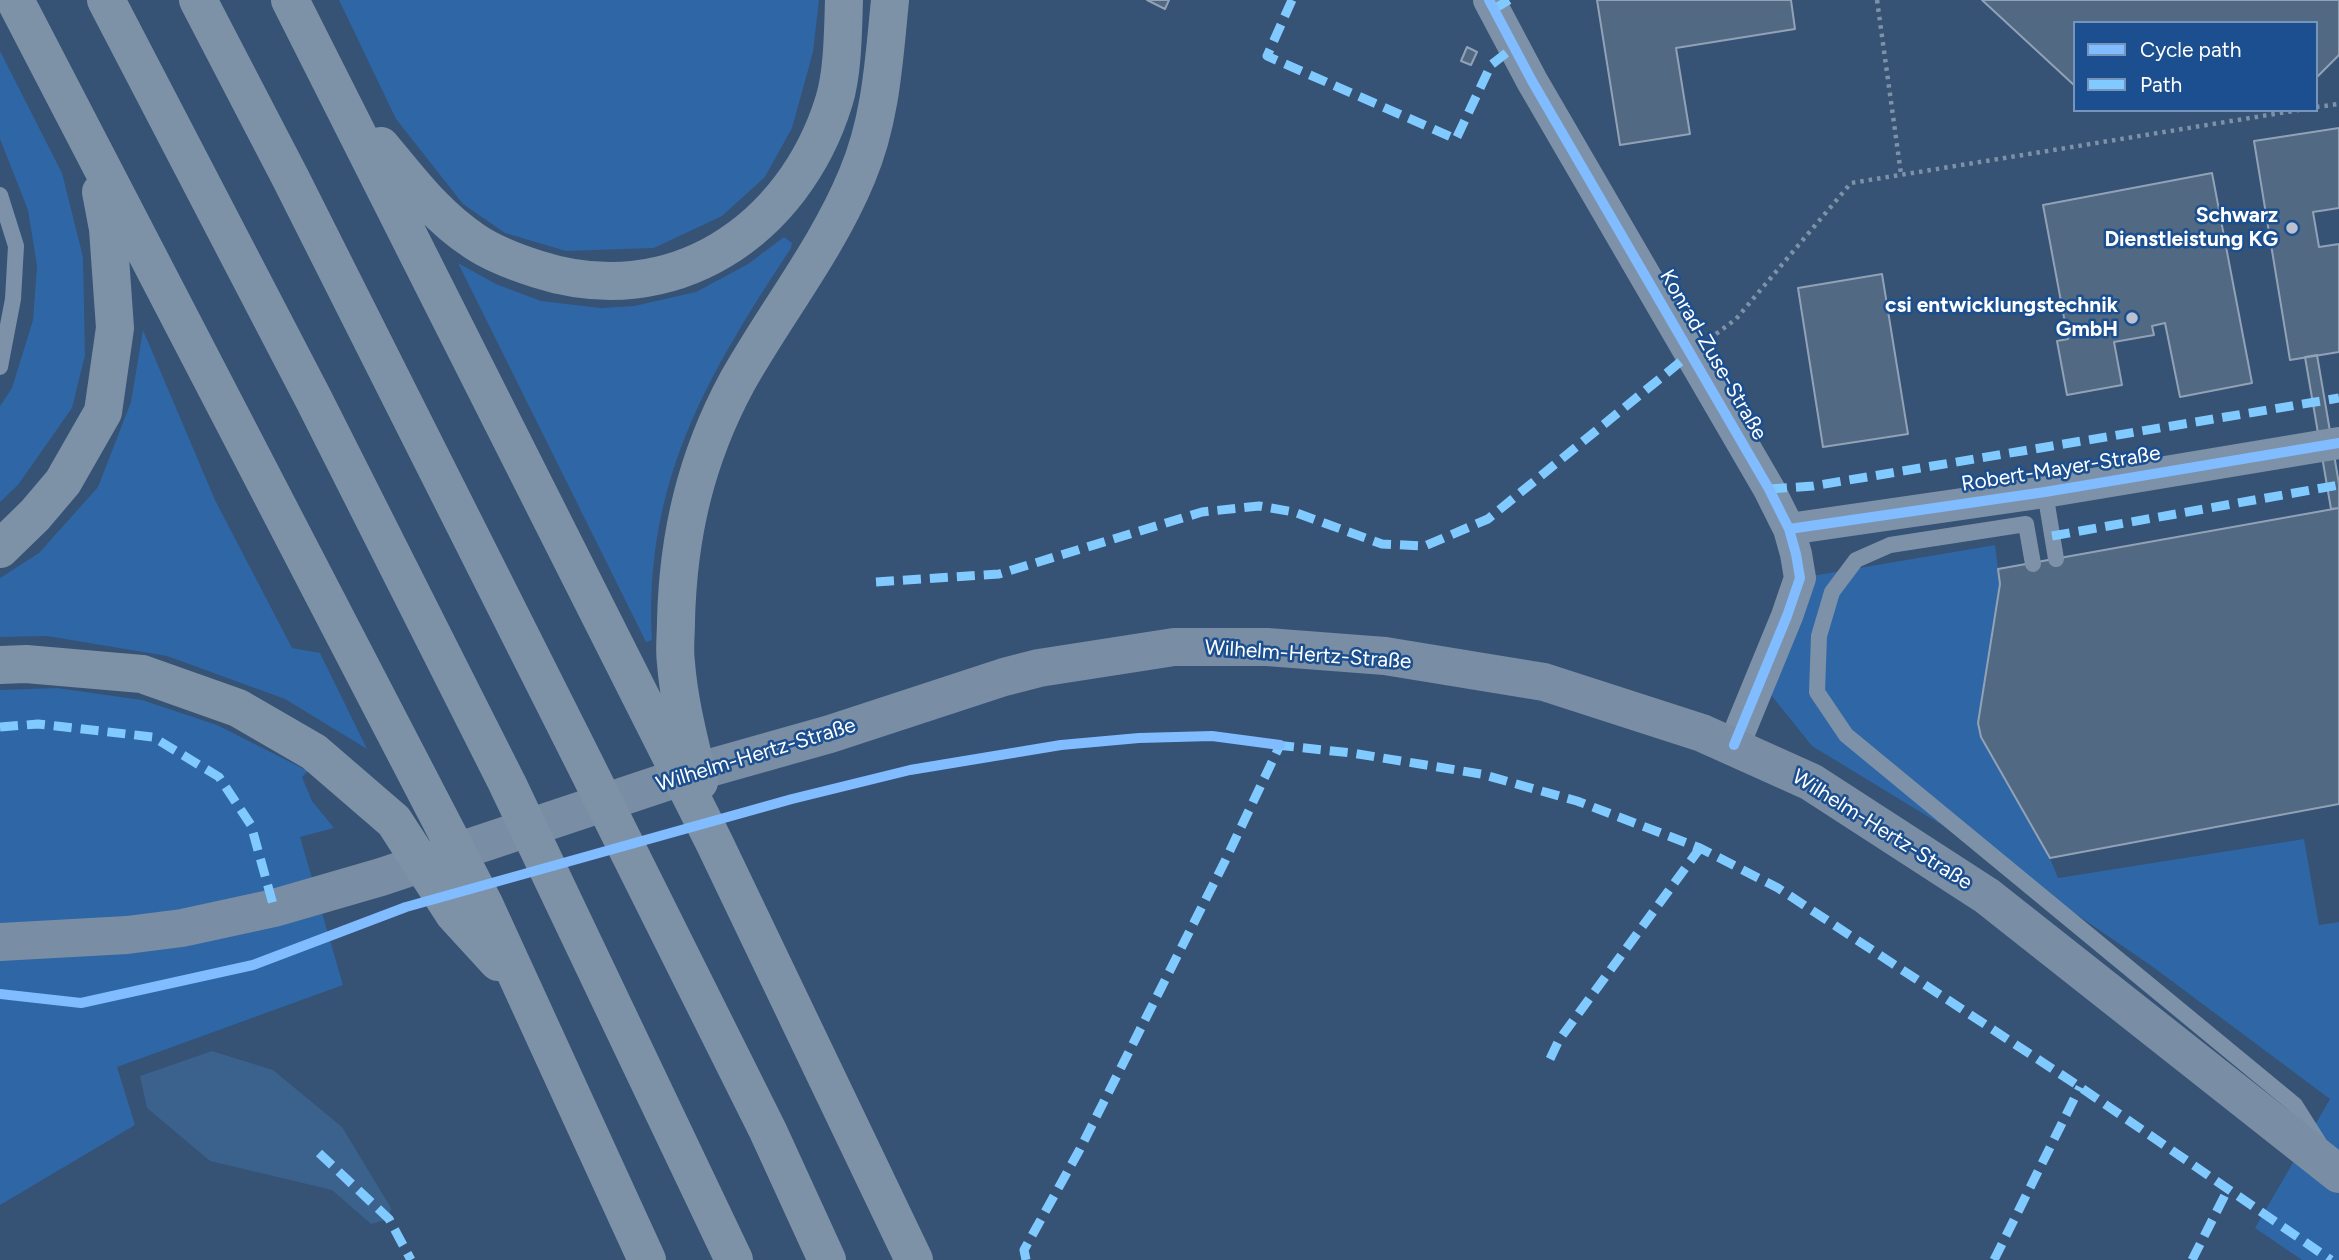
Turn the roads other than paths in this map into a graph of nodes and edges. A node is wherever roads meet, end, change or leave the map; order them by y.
1 (15, 0) edge
2 (106, 0) edge
3 (198, 0) edge
4 (290, 0) edge
5 (844, 0) edge
6 (890, 0) edge
7 (1489, 0) edge
8 (338, 94) junction
9 (93, 153) junction
10 (0, 195) edge
11 (0, 367) edge
12 (2339, 443) edge
13 (2045, 492) junction
14 (1789, 529) junction
15 (0, 549) edge
16 (2056, 559) dead end
17 (2033, 564) dead end
18 (0, 665) edge
19 (672, 730) junction
20 (1734, 745) junction
21 (469, 909) junction
22 (0, 942) edge
23 (2338, 1173) edge
24 (647, 1260) edge
25 (734, 1260) edge
26 (827, 1260) edge
27 (914, 1260) edge

1 - 9 highway
2 - 25 highway
3 - 26 highway
4 - 8 highway
5 - 8 highway
6 - 19 highway
7 - 14 street, Konrad-Zuse-Straße
8 - 19 highway
9 - 15 highway
9 - 21 highway
10 - 11 lane
12 - 13 street, Robert-Mayer-Straße
13 - 14 street, Robert-Mayer-Straße
13 - 16 lane
14 - 20 street, Konrad-Zuse-Straße
17 - 23 lane
18 - 21 highway
19 - 27 highway
20 - 22 main road, Wilhelm-Hertz-Straße
20 - 23 main road, Wilhelm-Hertz-Straße
21 - 24 highway

